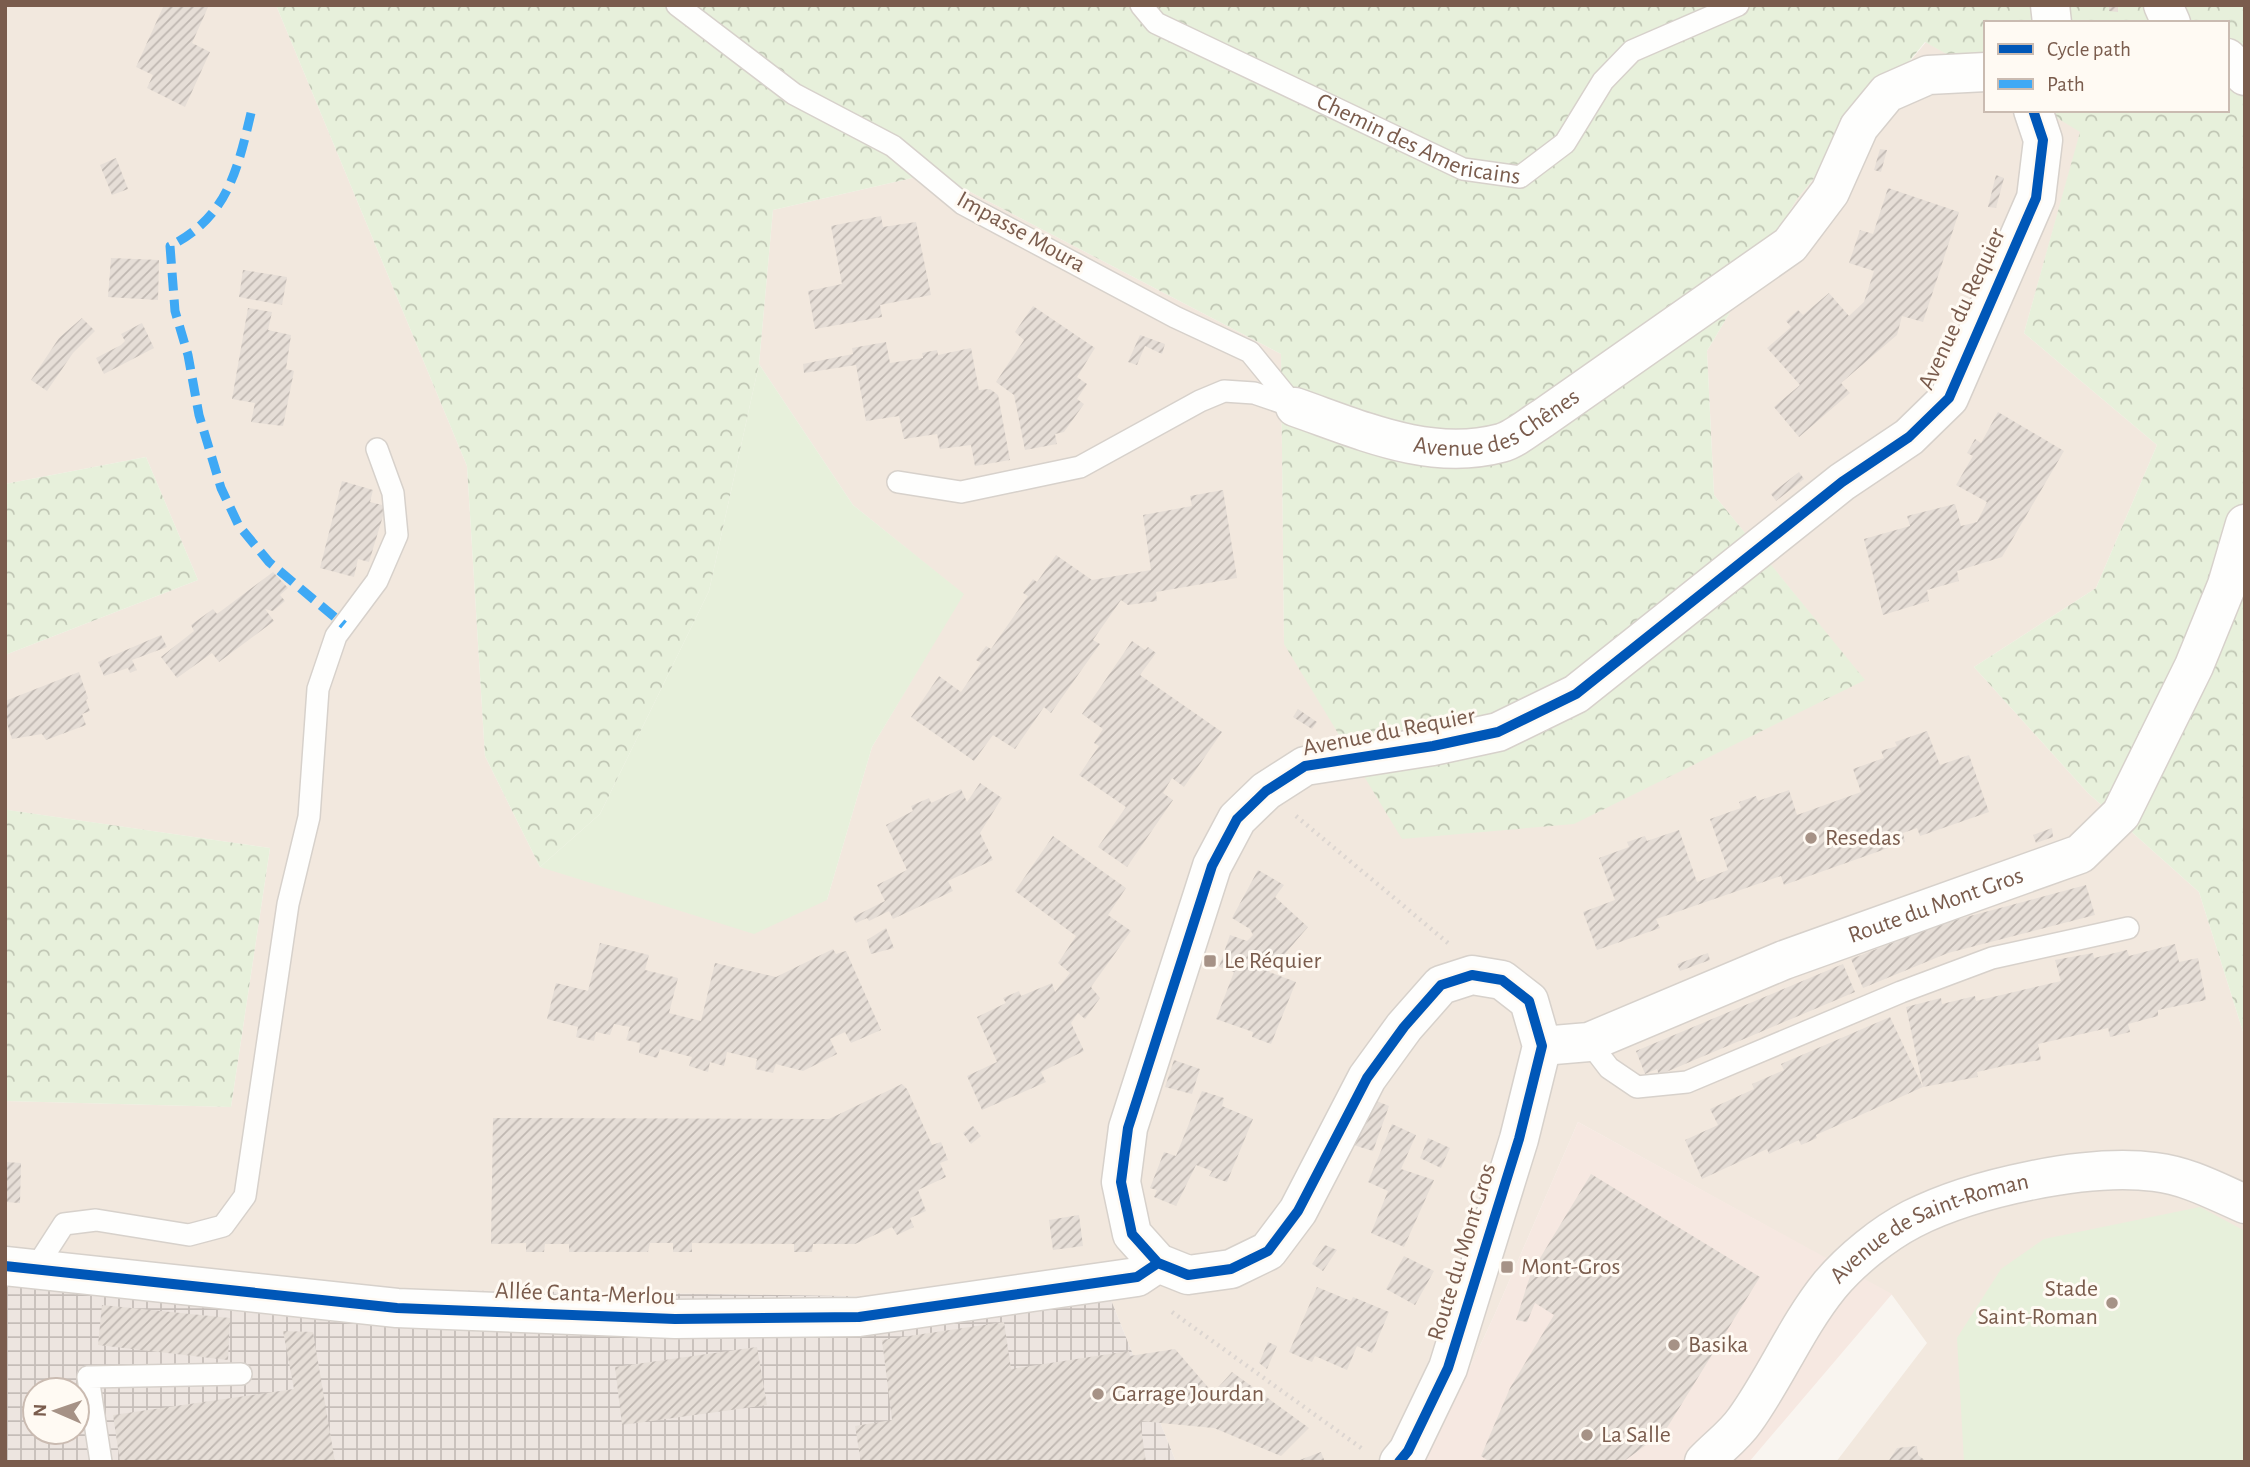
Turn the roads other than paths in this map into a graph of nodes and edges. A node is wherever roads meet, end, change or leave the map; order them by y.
1 (677, 5) edge
2 (1141, 5) edge
3 (1738, 5) edge
4 (2163, 5) edge
5 (2170, 21) edge
6 (2229, 60) edge
7 (1984, 72) edge
8 (2245, 76) edge
9 (2034, 112) edge
10 (1295, 407) junction
11 (377, 449) dead end
12 (898, 482) dead end
13 (2245, 524) edge
14 (2129, 928) dead end
15 (1589, 1042) junction
16 (1542, 1046) junction
17 (2245, 1204) edge
18 (20, 1268) edge
19 (1148, 1270) junction
20 (241, 1374) dead end
21 (1386, 1459) edge
22 (101, 1462) edge
23 (1704, 1462) edge

1 - 10 lane, Impasse Moura
2 - 3 lane, Chemin des Americains
4 - 5 street
6 - 8 street
7 - 10 street, Avenue des Chênes
9 - 19 street, Avenue du Requier
10 - 12 lane, Avenue des Chênes
11 - 18 lane
13 - 15 street, Route du Mont Gros
14 - 15 lane
15 - 16 street, Route du Mont Gros
16 - 19 street, Avenue du Requier
16 - 21 street, Route du Mont Gros
17 - 23 street, Avenue de Saint-Roman
18 - 19 street, Allée Canta-Merlou
20 - 22 lane

